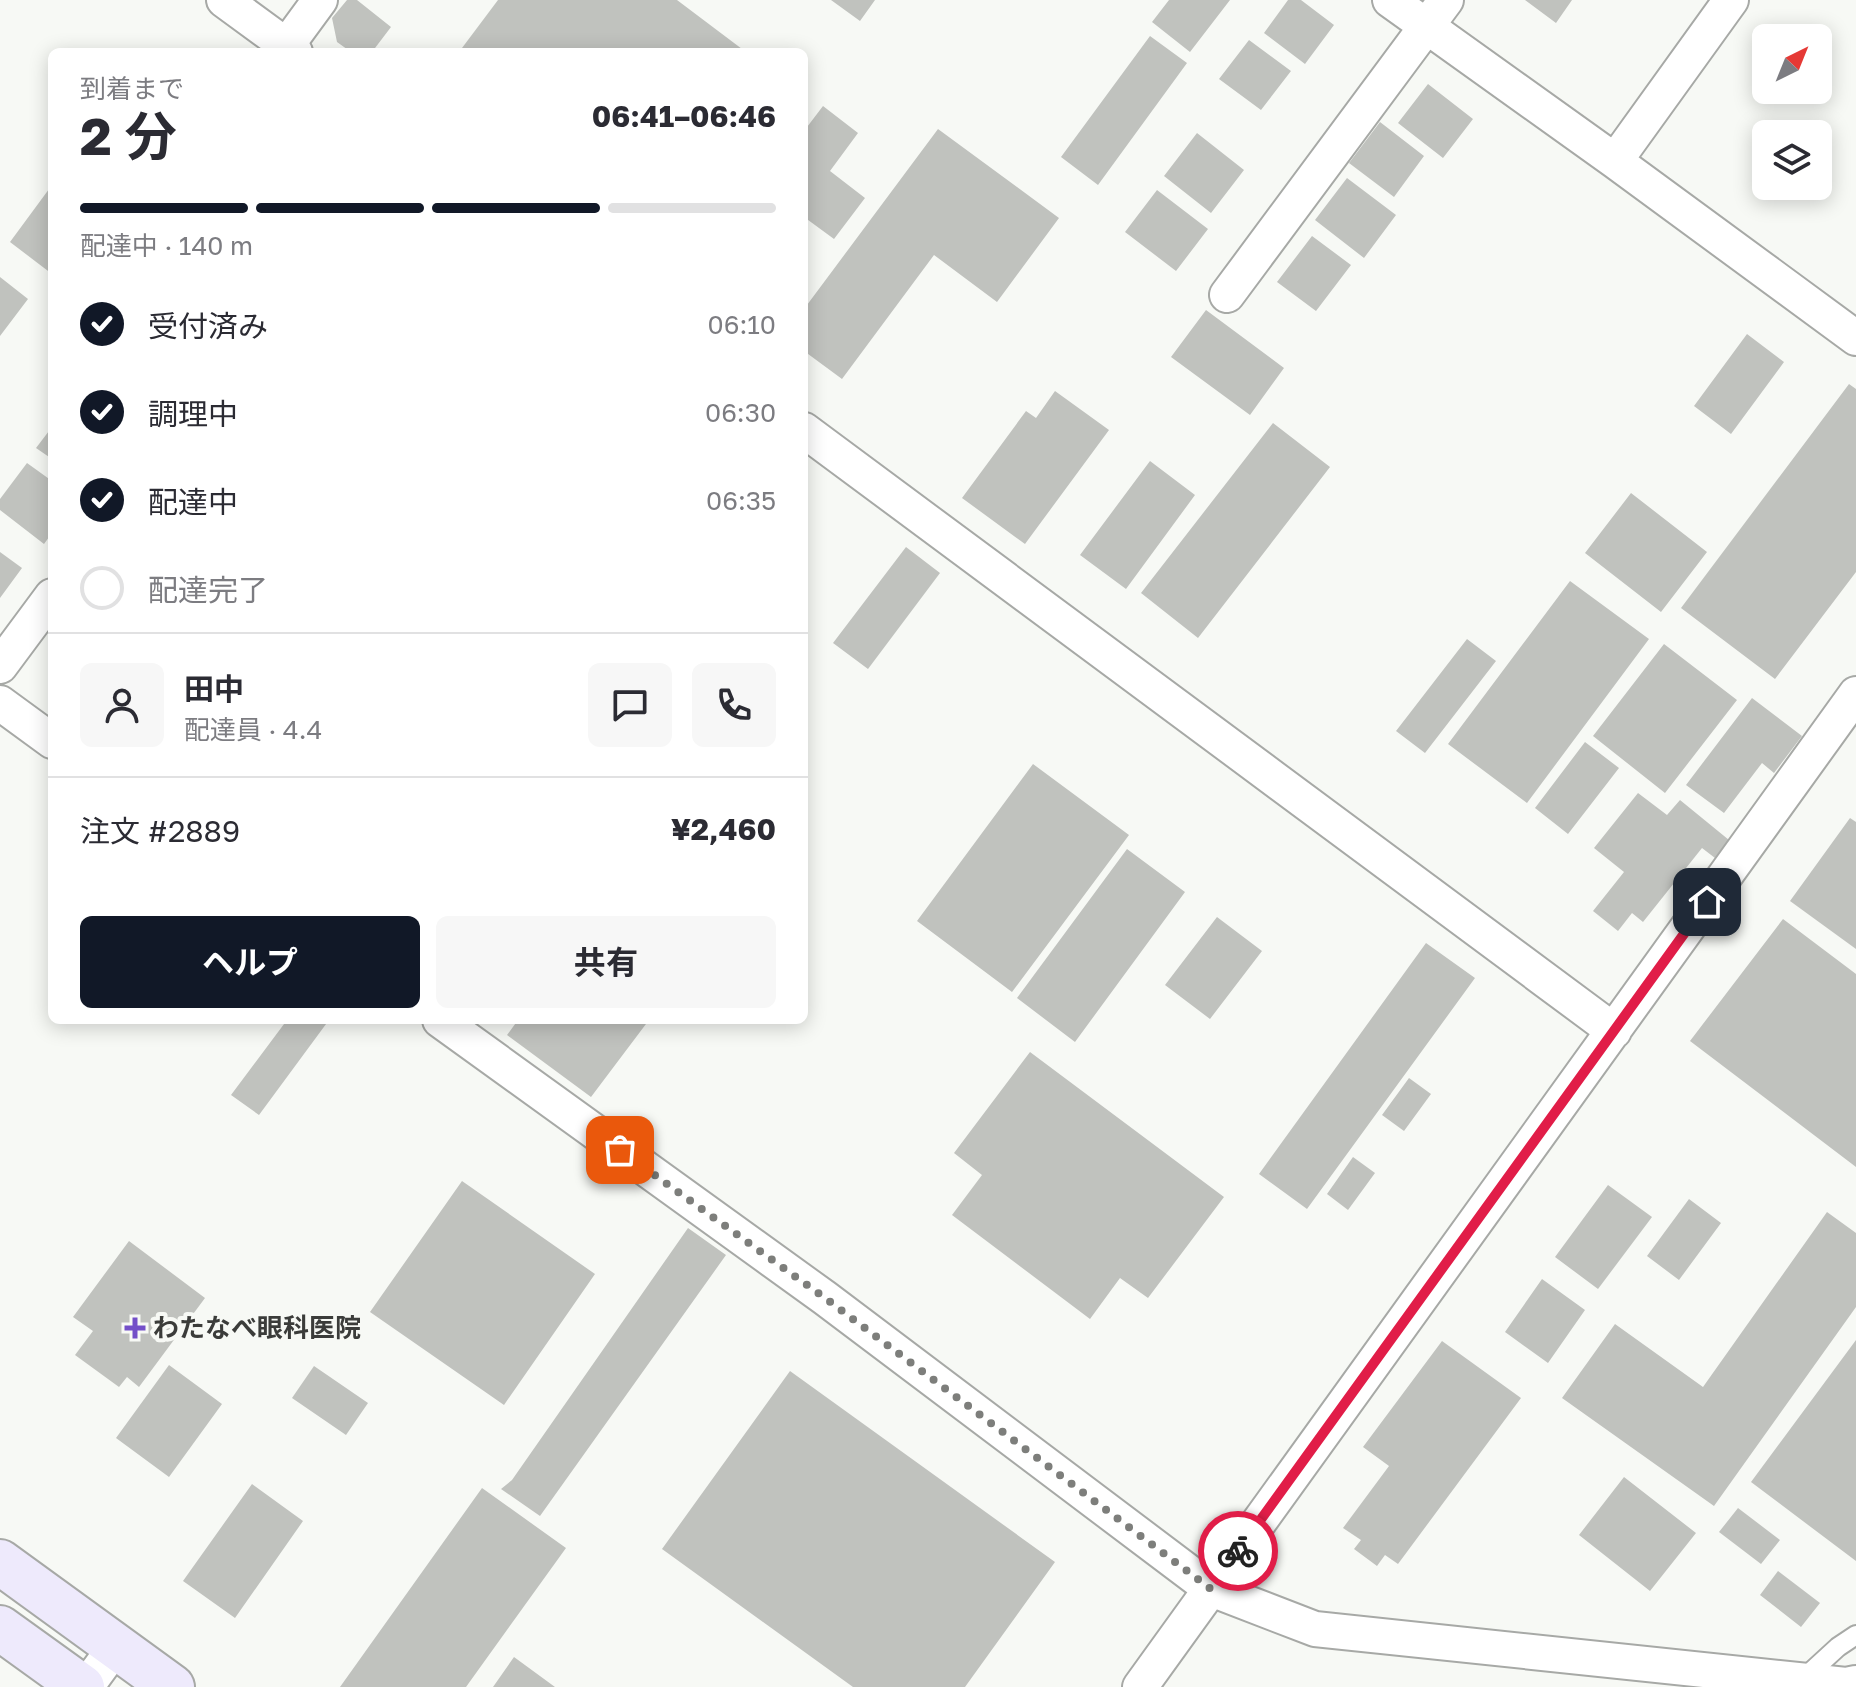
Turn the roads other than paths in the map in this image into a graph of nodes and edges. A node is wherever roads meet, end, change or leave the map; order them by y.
1 (224, 0) edge
2 (320, 0) edge
3 (1390, 0) edge
4 (1731, 0) edge
5 (1436, 14) edge
6 (290, 48) edge
7 (292, 48) edge
8 (1615, 161) junction
9 (1227, 295) dead end
10 (1856, 338) edge
11 (808, 433) edge
12 (48, 601) edge
13 (0, 666) edge
14 (1856, 694) edge
15 (0, 703) edge
16 (48, 738) edge
17 (446, 1024) edge
18 (1614, 1031) junction
19 (0, 1562) edge
20 (1211, 1589) junction
21 (0, 1628) edge
22 (1856, 1635) edge
23 (116, 1646) junction
24 (1802, 1680) junction
25 (1856, 1683) edge
26 (84, 1687) edge
27 (172, 1687) edge
28 (1140, 1687) edge

1 - 6 street
2 - 7 street
3 - 5 street
4 - 8 street
5 - 8 street
5 - 9 street
8 - 10 street
11 - 18 street
12 - 13 street
14 - 18 street
15 - 16 street
17 - 20 street
18 - 20 street
19 - 23 main road
20 - 24 street
20 - 28 street
21 - 26 main road
22 - 24 lane
23 - 26 street
23 - 27 main road
24 - 25 street

